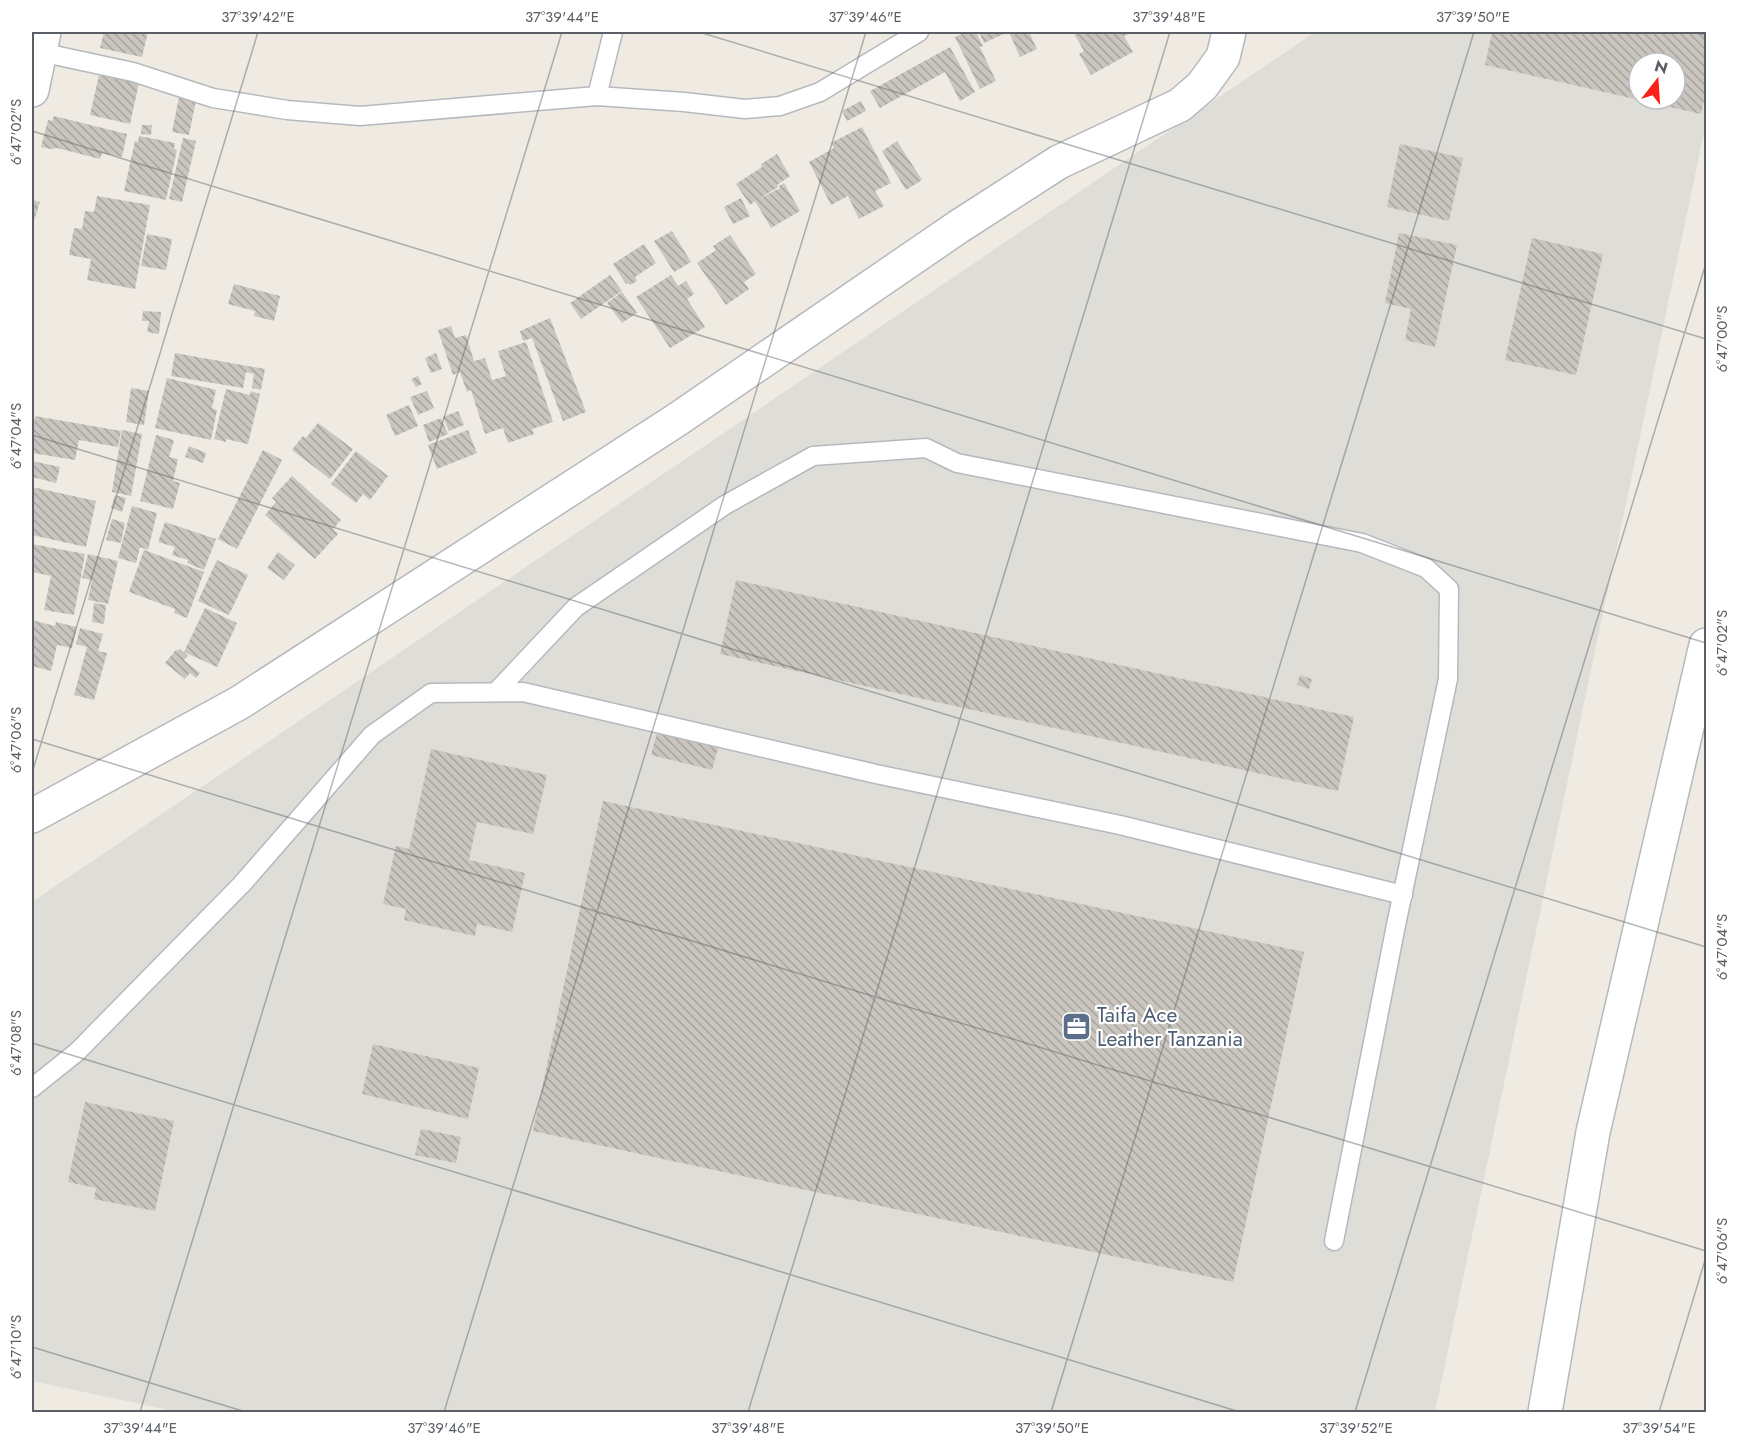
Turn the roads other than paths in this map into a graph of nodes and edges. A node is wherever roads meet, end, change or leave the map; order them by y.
1 (613, 32) edge
2 (919, 32) edge
3 (1230, 32) edge
4 (42, 42) edge
5 (32, 90) edge
6 (597, 96) junction
7 (1707, 645) edge
8 (496, 692) junction
9 (32, 816) edge
10 (1403, 895) junction
11 (32, 1088) edge
12 (1334, 1241) dead end
13 (1545, 1413) edge

1 - 6 lane
2 - 6 lane
3 - 9 street
4 - 5 street
4 - 6 lane
7 - 13 street
8 - 10 lane
8 - 10 lane
8 - 11 lane
10 - 12 lane

